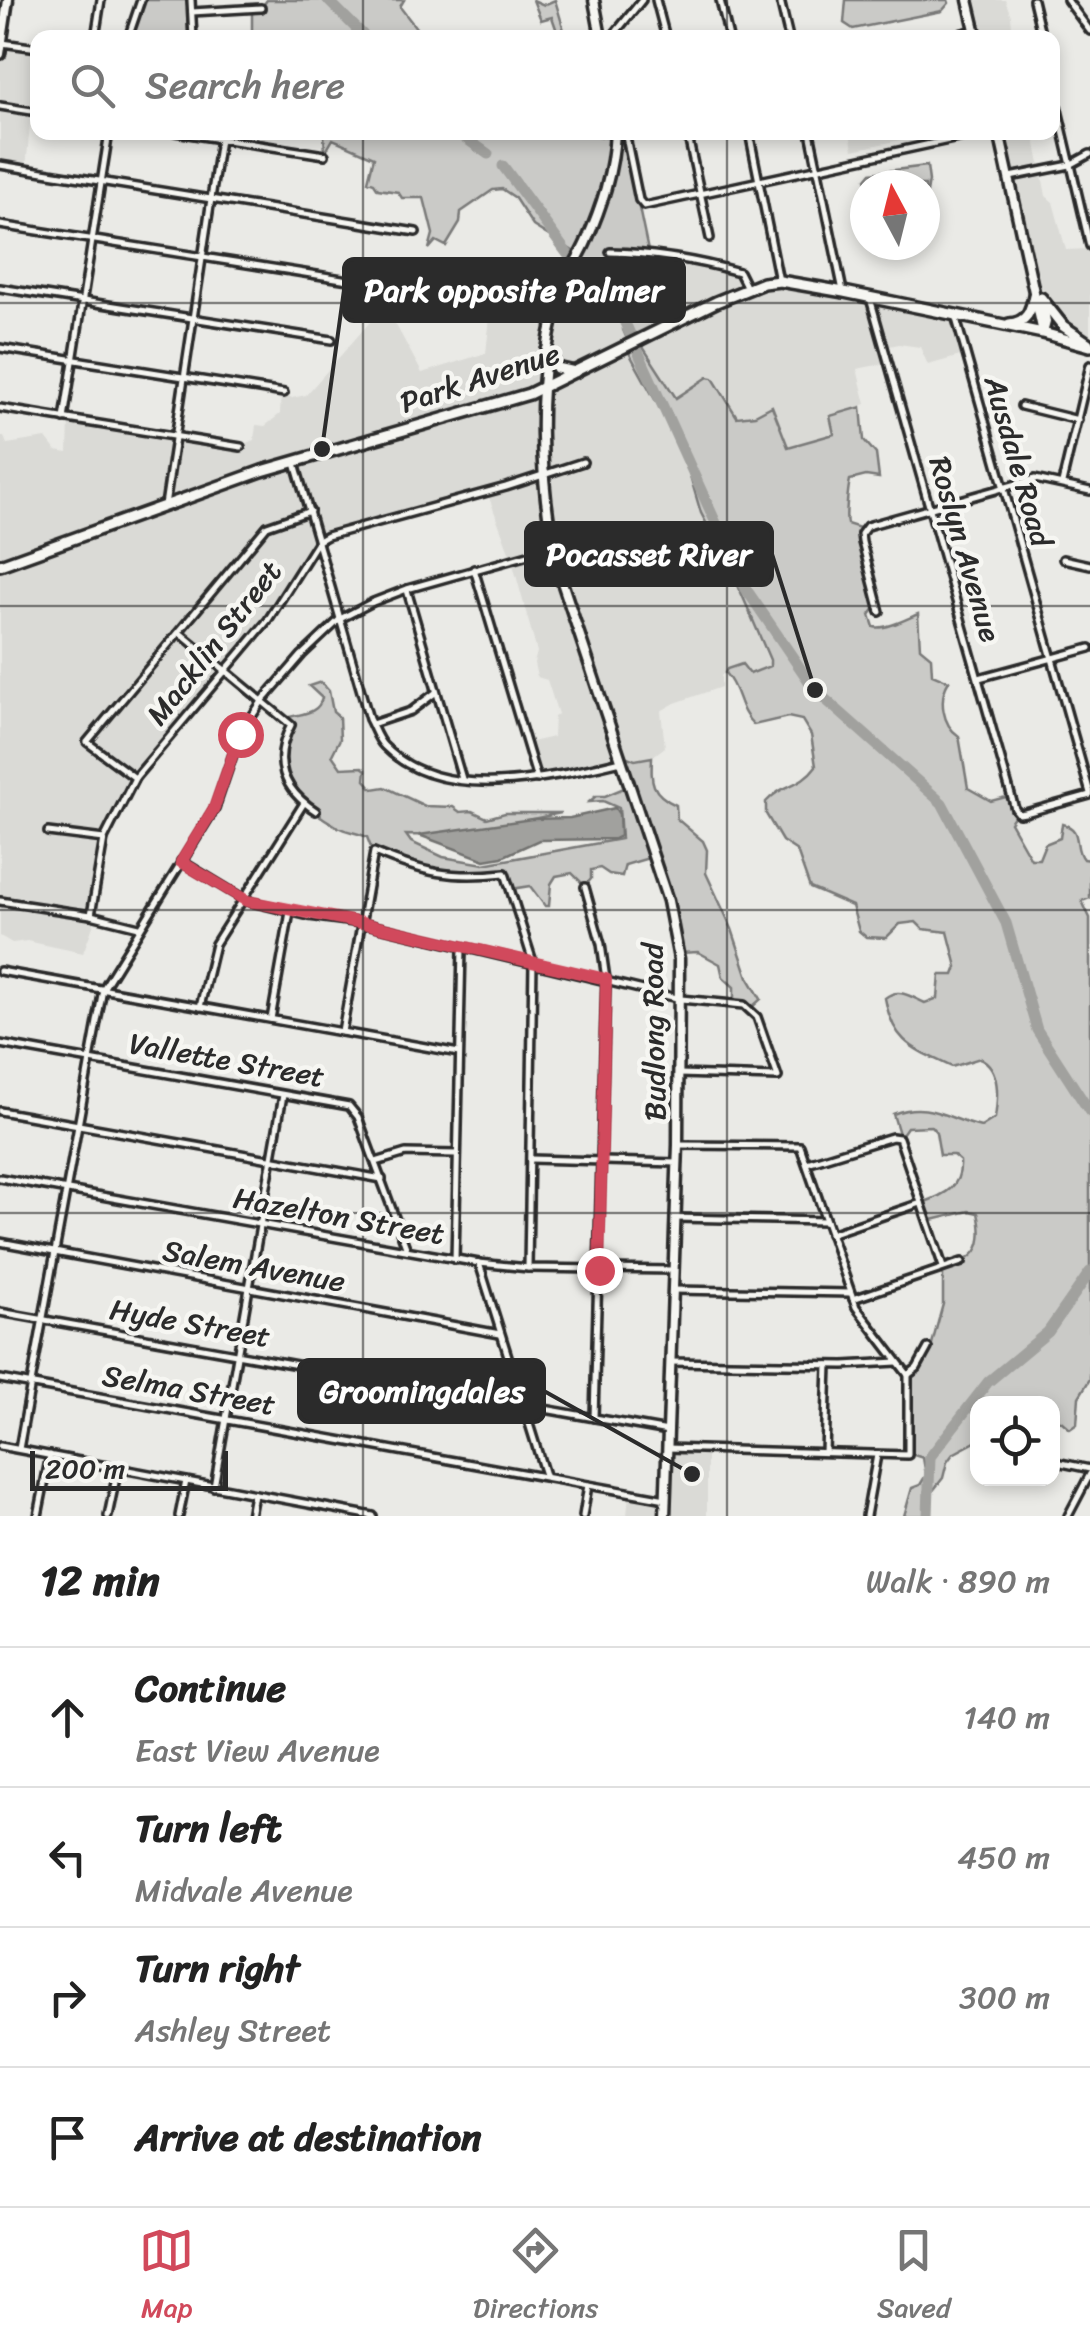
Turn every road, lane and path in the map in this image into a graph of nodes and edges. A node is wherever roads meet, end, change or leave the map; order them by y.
1 (102, 0) edge
2 (141, 0) edge
3 (191, 0) edge
4 (594, 0) edge
5 (642, 0) edge
6 (656, 0) edge
7 (720, 0) edge
8 (780, 0) edge
9 (1033, 0) edge
10 (1067, 0) edge
11 (970, 1) edge
12 (5, 4) edge
13 (261, 8) dead end
14 (192, 12) junction
15 (97, 30) edge
16 (131, 30) edge
17 (192, 30) edge
18 (600, 30) edge
19 (618, 30) edge
20 (664, 30) edge
21 (726, 30) edge
22 (787, 30) edge
23 (975, 30) edge
24 (1040, 30) edge
25 (1090, 31) edge
26 (2, 42) edge
27 (30, 47) edge
28 (0, 54) edge
29 (0, 106) edge
30 (30, 111) edge
31 (1060, 120) edge
32 (108, 140) edge
33 (219, 140) edge
34 (241, 140) edge
35 (615, 140) edge
36 (627, 140) edge
37 (689, 140) edge
38 (751, 140) edge
39 (812, 140) edge
40 (951, 140) edge
41 (1001, 140) edge
42 (1090, 154) edge
43 (325, 155) dead end
44 (0, 165) edge
45 (1070, 165) junction
46 (818, 170) junction
47 (1010, 178) junction
48 (101, 181) junction
49 (760, 182) junction
50 (700, 195) junction
51 (212, 199) junction
52 (0, 226) edge
53 (416, 232) dead end
54 (710, 238) dead end
55 (91, 242) junction
56 (1090, 246) edge
57 (610, 252) dead end
58 (203, 259) junction
59 (780, 282) junction
60 (374, 284) dead end
61 (0, 288) edge
62 (747, 288) junction
63 (844, 292) junction
64 (1036, 293) junction
65 (870, 298) junction
66 (82, 300) junction
67 (955, 314) junction
68 (194, 318) junction
69 (1004, 325) junction
70 (1043, 333) junction
71 (332, 340) dead end
72 (1090, 345) edge
73 (0, 348) edge
74 (547, 350) junction
75 (73, 359) junction
76 (1090, 364) edge
77 (578, 372) junction
78 (185, 375) junction
79 (544, 388) junction
80 (284, 392) dead end
81 (1022, 406) dead end
82 (0, 408) edge
83 (64, 419) junction
84 (1078, 420) junction
85 (176, 437) junction
86 (241, 447) dead end
87 (294, 461) junction
88 (582, 462) dead end
89 (543, 476) junction
90 (1062, 484) junction
91 (1002, 488) junction
92 (1090, 491) edge
93 (165, 506) junction
94 (930, 508) junction
95 (310, 511) junction
96 (318, 542) junction
97 (553, 548) junction
98 (1064, 559) dead end
99 (0, 565) edge
100 (1090, 566) edge
101 (474, 570) junction
102 (407, 589) junction
103 (880, 612) dead end
104 (340, 619) junction
105 (180, 633) junction
106 (1090, 648) edge
107 (1050, 659) junction
108 (225, 670) junction
109 (978, 678) junction
110 (436, 692) junction
111 (263, 700) junction
112 (372, 724) junction
113 (621, 761) junction
114 (135, 778) junction
115 (462, 779) junction
116 (537, 780) junction
117 (1090, 794) edge
118 (304, 804) junction
119 (316, 811) dead end
120 (48, 832) dead end
121 (104, 839) junction
122 (181, 862) junction
123 (585, 887) dead end
124 (241, 898) junction
125 (0, 901) edge
126 (290, 912) junction
127 (90, 916) junction
128 (362, 923) junction
129 (139, 927) junction
130 (462, 947) junction
131 (532, 962) junction
132 (0, 971) edge
133 (606, 979) junction
134 (103, 989) junction
135 (681, 999) junction
136 (200, 1007) junction
137 (272, 1019) junction
138 (342, 1032) junction
139 (0, 1044) edge
140 (459, 1053) junction
141 (89, 1058) junction
142 (679, 1074) junction
143 (283, 1095) junction
144 (0, 1111) edge
145 (77, 1124) junction
146 (678, 1145) junction
147 (458, 1154) junction
148 (531, 1158) junction
149 (274, 1160) junction
150 (603, 1161) junction
151 (376, 1162) junction
152 (807, 1162) junction
153 (677, 1163) junction
154 (0, 1178) edge
155 (382, 1179) junction
156 (67, 1189) junction
157 (921, 1203) junction
158 (676, 1218) junction
159 (826, 1221) junction
160 (262, 1224) junction
161 (830, 1234) junction
162 (0, 1242) edge
163 (408, 1250) junction
164 (55, 1252) junction
165 (454, 1260) junction
166 (962, 1262) dead end
167 (480, 1263) junction
168 (528, 1268) junction
169 (942, 1268) junction
170 (599, 1270) junction
171 (674, 1270) junction
172 (250, 1288) junction
173 (673, 1290) junction
174 (852, 1296) junction
175 (0, 1312) edge
176 (42, 1320) junction
177 (500, 1334) junction
178 (928, 1348) dead end
179 (237, 1354) junction
180 (670, 1362) junction
181 (898, 1362) junction
182 (828, 1365) junction
183 (908, 1375) junction
184 (0, 1380) edge
185 (31, 1385) junction
186 (523, 1405) junction
187 (594, 1418) junction
188 (226, 1420) junction
189 (668, 1431) junction
190 (0, 1446) edge
191 (667, 1448) junction
192 (19, 1450) junction
193 (825, 1452) junction
194 (877, 1454) junction
195 (50, 1455) junction
196 (1060, 1464) edge
197 (118, 1468) junction
198 (1090, 1472) edge
199 (546, 1477) junction
200 (186, 1482) junction
201 (588, 1485) junction
202 (214, 1487) junction
203 (254, 1494) junction
204 (666, 1498) junction
205 (327, 1512) edge
206 (38, 1516) edge
207 (108, 1516) edge
208 (179, 1516) edge
209 (250, 1516) edge
210 (372, 1516) edge
211 (583, 1516) edge
212 (665, 1516) edge
213 (866, 1516) edge
214 (1068, 1516) edge

1 - 15 street
2 - 16 street
3 - 14 street
4 - 18 main road
5 - 19 street
6 - 20 street
7 - 21 street
8 - 22 street
9 - 24 street
10 - 25 street
11 - 23 main road
12 - 26 main road
13 - 14 street
14 - 17 street
26 - 27 street
26 - 28 main road
29 - 30 street
31 - 45 street
32 - 48 street
33 - 51 street
34 - 43 street
35 - 74 main road, Budlong Road
36 - 50 street
37 - 50 street
38 - 49 street
39 - 46 street
40 - 46 street
41 - 47 main road
42 - 45 street
44 - 48 street
45 - 47 street
45 - 56 street
46 - 49 street
46 - 63 street
47 - 64 main road
48 - 51 street
48 - 55 street
49 - 50 street
49 - 59 street
50 - 54 street
51 - 53 street
51 - 58 street
52 - 55 street
55 - 58 street
55 - 66 street
57 - 62 street
58 - 60 street
58 - 68 street
59 - 62 main road, Park Avenue
59 - 63 main road, Park Avenue
61 - 66 street
62 - 77 main road, Park Avenue
63 - 65 main road, Park Avenue
64 - 69 main road
64 - 70 main road
64 - 72 main road
65 - 67 main road, Park Avenue
65 - 94 street, Roslyn Avenue
66 - 68 street
66 - 75 street
67 - 69 main road, Park Avenue
67 - 91 street, Ausdale Road
68 - 71 street
68 - 78 street
69 - 70 main road, Park Avenue
70 - 72 main road, Park Avenue
73 - 75 street
74 - 77 main road
74 - 79 main road, Budlong Road
75 - 78 street
75 - 83 street
76 - 84 street
77 - 79 main road, Park Avenue
78 - 80 street
78 - 85 street
79 - 87 main road, Park Avenue
79 - 89 main road, Budlong Road
81 - 84 street
82 - 83 street
83 - 85 street
84 - 90 street
85 - 86 street
85 - 93 street
87 - 93 main road, Park Avenue
87 - 95 street
88 - 89 street, Macklin Street
89 - 96 street, Macklin Street
89 - 97 main road, Budlong Road
90 - 91 street
90 - 92 street
91 - 94 street
91 - 107 street, Ausdale Road
93 - 99 main road, Park Avenue
94 - 103 street
94 - 109 street, Roslyn Avenue
95 - 96 street
95 - 105 street
96 - 104 street
96 - 108 street, Macklin Street
97 - 101 street
97 - 113 main road, Budlong Road
98 - 100 street
101 - 102 street
101 - 116 street
102 - 104 street
102 - 110 street
104 - 111 street
104 - 112 street
105 - 108 street
105 - 114 street
106 - 107 street
107 - 109 street
107 - 117 street, Ausdale Road
108 - 111 street
108 - 114 street, Macklin Street
109 - 117 street, Roslyn Avenue
110 - 112 street
110 - 115 street
111 - 118 street
111 - 122 street
112 - 115 street
113 - 116 street
113 - 135 main road, Budlong Road
114 - 121 street, Macklin Street
115 - 116 street
118 - 119 street
118 - 124 street
120 - 121 street
121 - 127 street, Macklin Street
122 - 124 street
122 - 129 street
123 - 133 street
124 - 126 street
124 - 136 street
125 - 127 street
126 - 128 street
126 - 137 street
127 - 129 street
128 - 130 street
128 - 131 street
128 - 138 street
129 - 134 street
130 - 131 street
130 - 140 street
131 - 133 street
131 - 148 street
132 - 134 street
133 - 135 street
133 - 150 street
134 - 136 street
134 - 141 street
135 - 142 main road, Budlong Road
135 - 142 street
136 - 137 street
137 - 138 street
138 - 140 street
139 - 141 street, Vallette Street
140 - 147 street
141 - 143 street, Vallette Street
141 - 145 street
142 - 146 main road, Budlong Road
143 - 149 street
143 - 151 street, Vallette Street
144 - 145 street
145 - 149 street
145 - 156 street
146 - 152 street
146 - 153 main road, Budlong Road
147 - 151 street
147 - 165 street
148 - 150 street
148 - 168 street
149 - 155 street
149 - 160 street
150 - 153 street
150 - 170 street
151 - 155 street, Vallette Street
152 - 157 street
152 - 159 street
153 - 158 main road, Budlong Road
154 - 156 street, Hazelton Street
155 - 163 street, Vallette Street
156 - 160 street, Hazelton Street
156 - 164 street
157 - 161 street
157 - 169 street
158 - 159 street
158 - 171 main road, Budlong Road
159 - 161 street
160 - 163 street, Hazelton Street
160 - 172 street
161 - 174 street
162 - 164 street, Salem Avenue
163 - 165 street, Hazelton Street
164 - 172 street, Salem Avenue
164 - 176 street
165 - 167 street, Hazelton Street
166 - 169 street
167 - 168 street, Hazelton Street
167 - 177 street
168 - 170 street, Hazelton Street
169 - 174 street
170 - 171 street, Hazelton Street
170 - 187 street
171 - 173 main road, Budlong Road
172 - 177 street, Salem Avenue
172 - 179 street
173 - 174 street
173 - 180 main road, Budlong Road
174 - 181 street
175 - 176 street, Hyde Street
176 - 179 street, Hyde Street
176 - 185 street
177 - 186 street
178 - 183 street
179 - 186 street, Hyde Street
179 - 188 street
180 - 182 street
180 - 189 main road, Budlong Road
181 - 182 street
181 - 183 street
182 - 193 street
183 - 194 street
184 - 185 street, Selma Street
185 - 188 street, Selma Street
185 - 192 street
186 - 187 street, Hyde Street
186 - 199 street
187 - 189 street, Hyde Street
188 - 199 street, Selma Street
188 - 202 street
189 - 191 main road, Budlong Road
190 - 192 street
191 - 193 street
191 - 204 main road, Budlong Road
192 - 195 street
193 - 194 street
194 - 213 street
195 - 197 street
195 - 206 street
196 - 198 street
197 - 200 street
197 - 207 street
198 - 214 street
199 - 201 street, Selma Street
200 - 202 street
200 - 208 street
201 - 204 street, Selma Street
201 - 211 street
202 - 203 street
203 - 205 street
203 - 209 street
204 - 212 main road, Budlong Road
205 - 210 street

